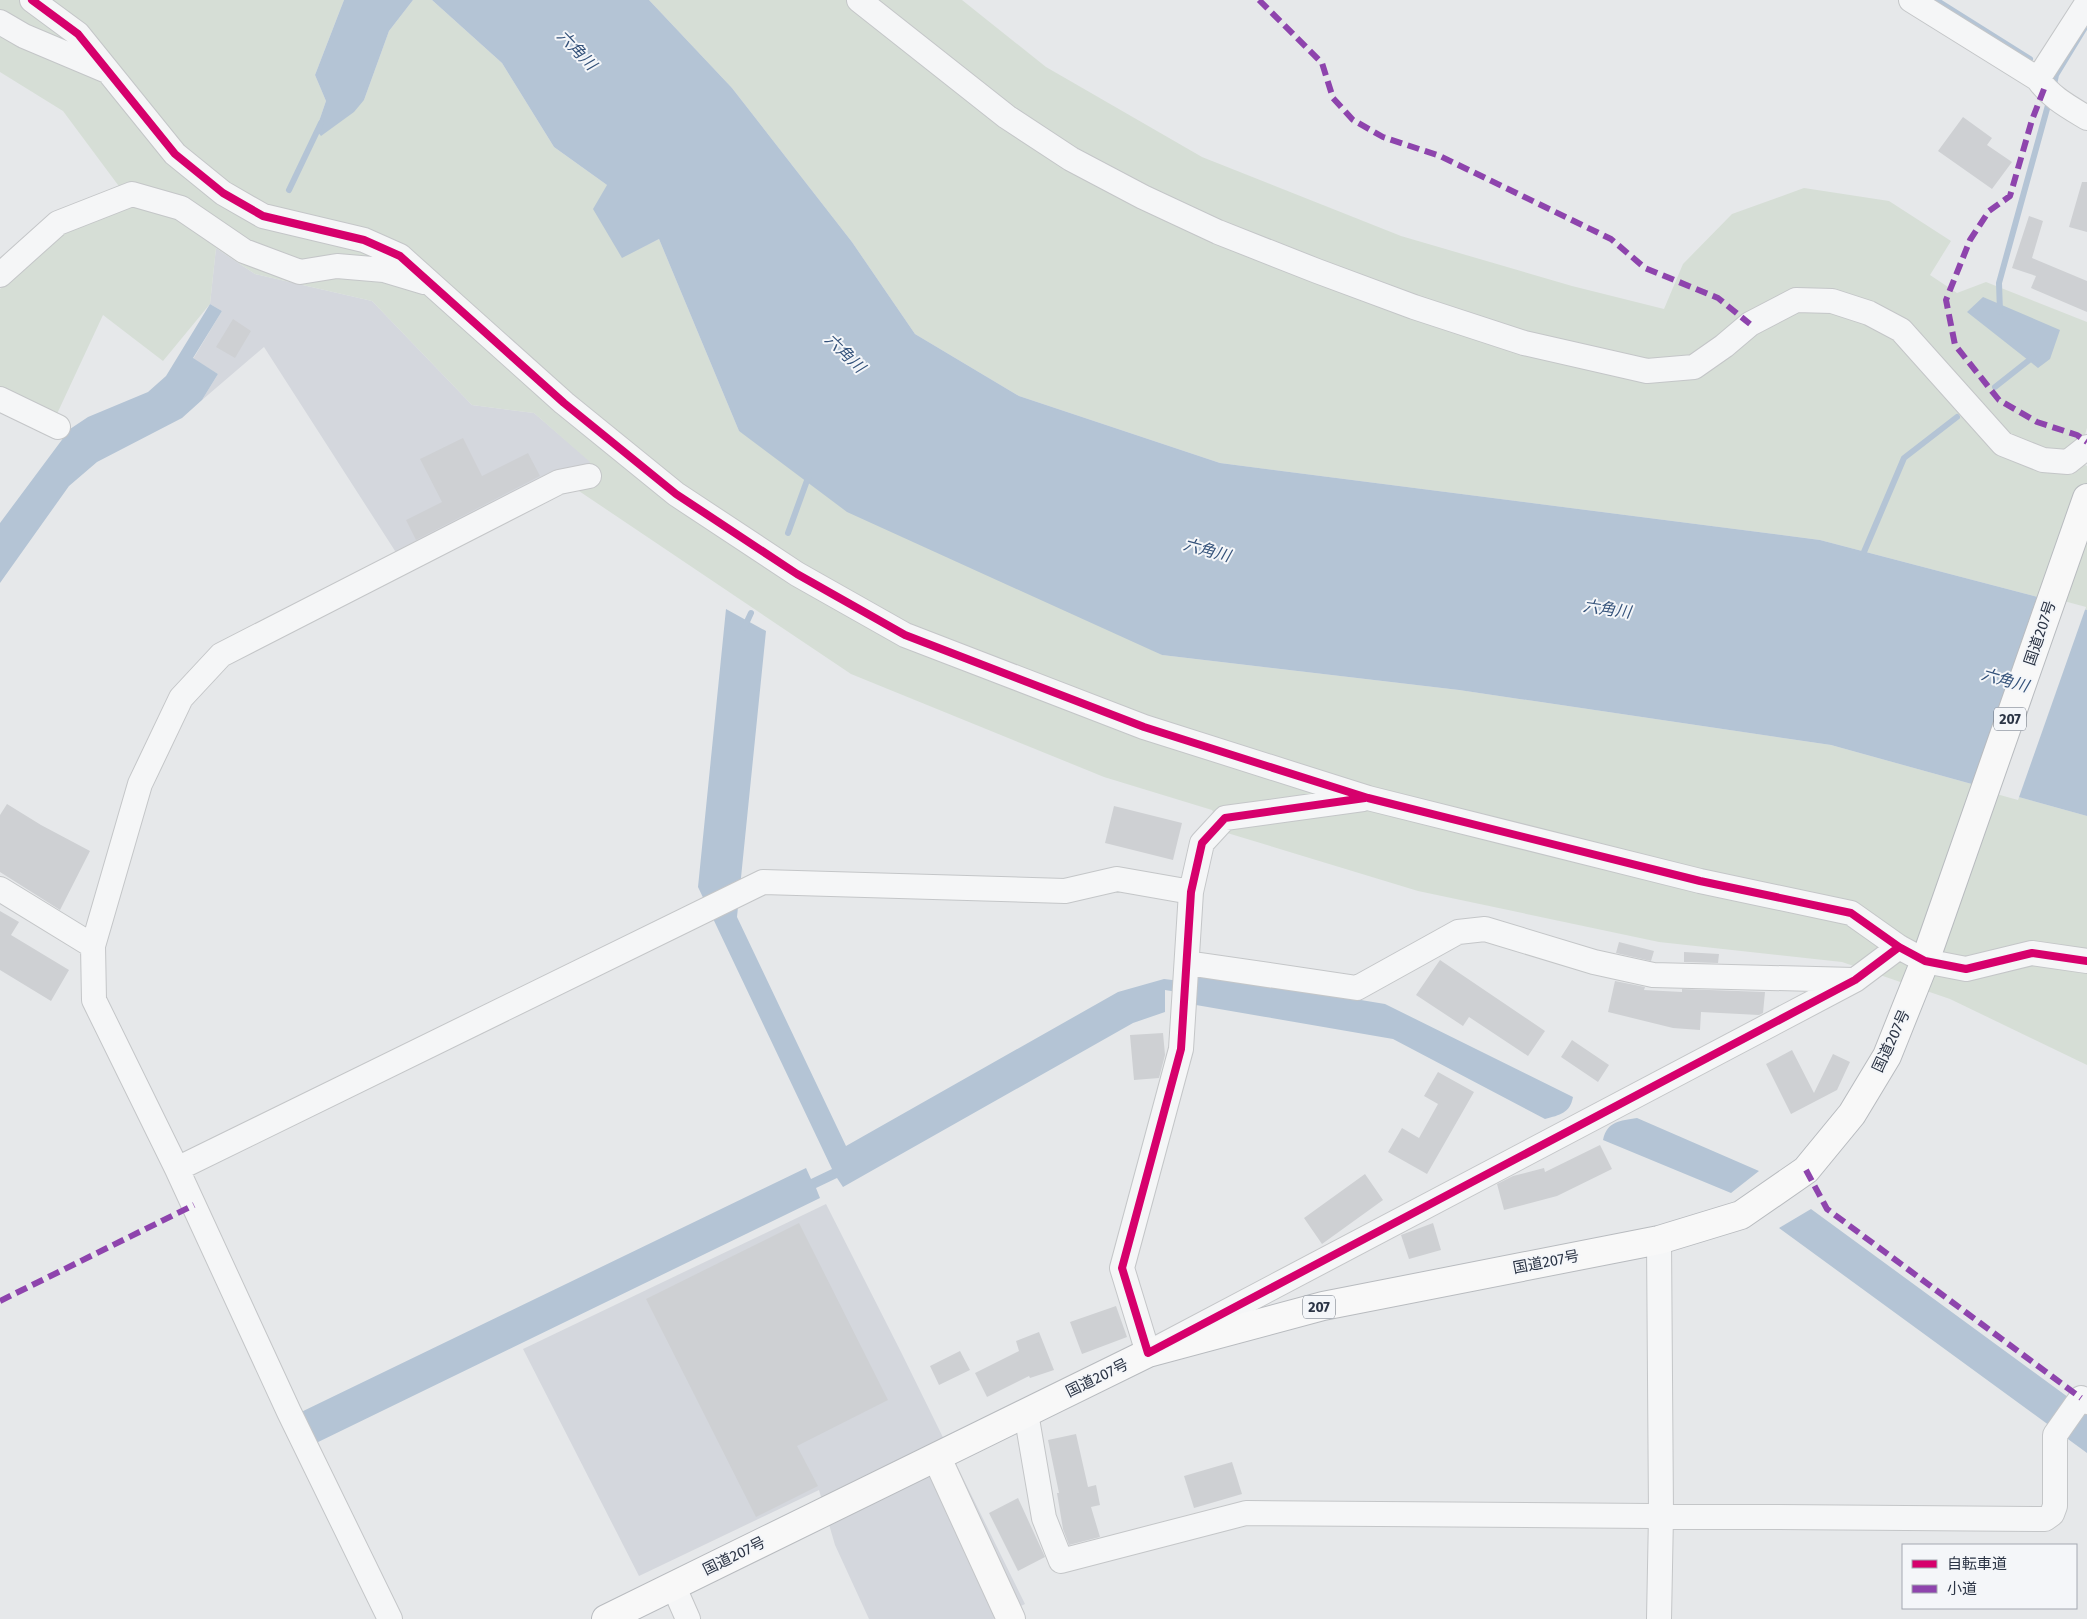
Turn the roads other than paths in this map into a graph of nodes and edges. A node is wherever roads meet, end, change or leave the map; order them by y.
1 (32, 0) edge
2 (858, 0) edge
3 (1912, 0) edge
4 (2087, 4) edge
5 (0, 22) edge
6 (112, 74) junction
7 (2046, 89) junction
8 (2087, 118) edge
9 (0, 275) edge
10 (433, 285) junction
11 (0, 399) edge
12 (58, 427) dead end
13 (2087, 447) edge
14 (589, 476) dead end
15 (2086, 500) edge
16 (1368, 798) junction
17 (0, 889) edge
18 (1191, 892) junction
19 (92, 946) junction
20 (1899, 947) junction
21 (1925, 961) junction
22 (2087, 961) edge
23 (1186, 979) junction
24 (1856, 980) junction
25 (177, 1169) junction
26 (1659, 1240) junction
27 (1148, 1353) junction
28 (2084, 1400) edge
29 (1026, 1413) junction
30 (937, 1458) junction
31 (1661, 1515) junction
32 (673, 1585) junction
33 (390, 1619) edge
34 (606, 1619) edge
35 (688, 1619) edge
36 (1011, 1619) edge
37 (1659, 1619) edge

1 - 6 street
2 - 13 street
3 - 7 street
4 - 7 street
5 - 6 street
6 - 10 street
7 - 8 street
9 - 10 street
10 - 16 street
11 - 12 street
14 - 19 street
15 - 21 main road, 国道207号 / 207
16 - 18 street
16 - 20 street
17 - 19 street
18 - 23 street
18 - 25 street
19 - 25 street
20 - 21 street
20 - 24 street
21 - 22 street
21 - 26 main road, 国道207号 / 207
23 - 24 street
23 - 27 street
24 - 27 street
25 - 33 street
26 - 27 main road, 国道207号 / 207
26 - 31 street
27 - 29 main road, 国道207号 / 207
28 - 31 street
29 - 30 main road, 国道207号 / 207
29 - 31 street
30 - 32 main road, 国道207号 / 207
30 - 36 main road
31 - 37 street
32 - 34 main road, 国道207号 / 207
32 - 35 street

